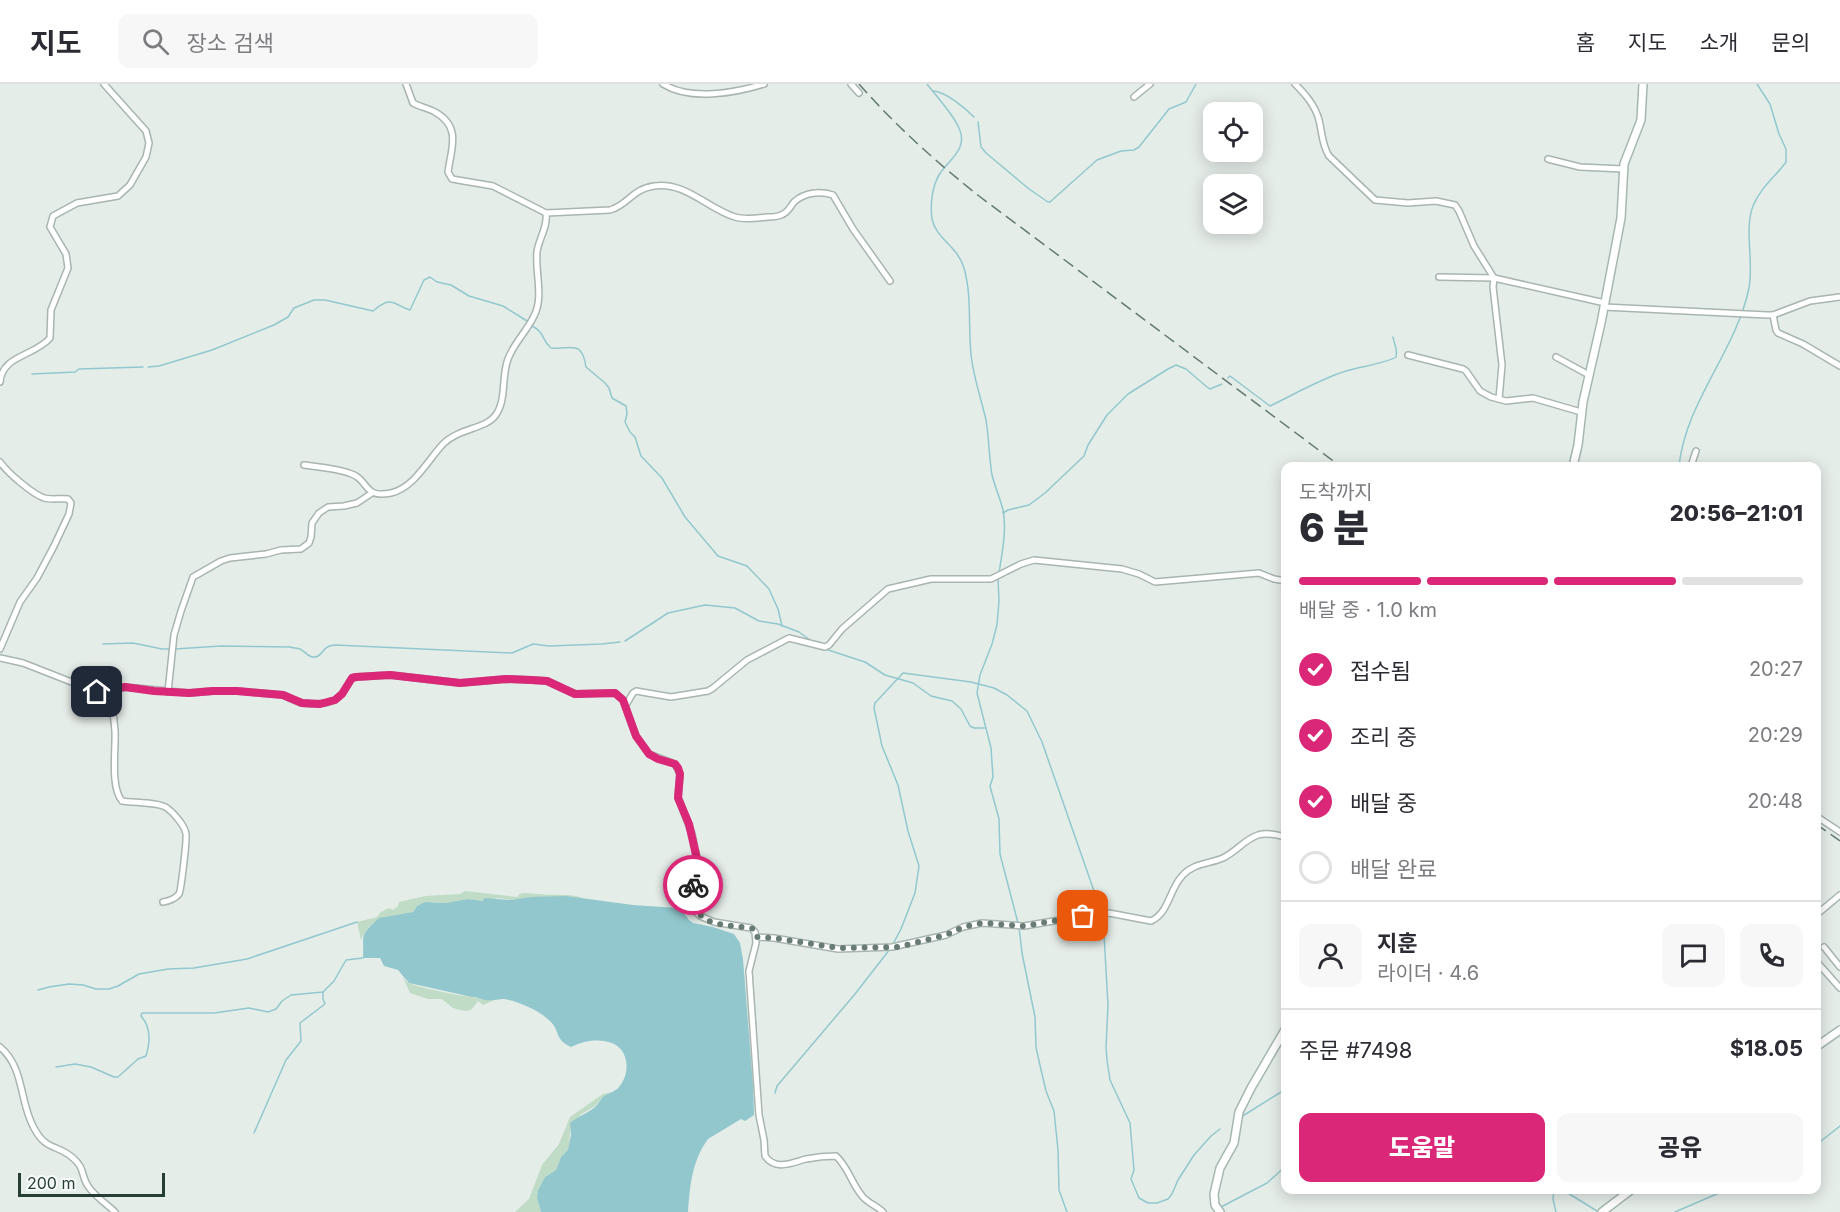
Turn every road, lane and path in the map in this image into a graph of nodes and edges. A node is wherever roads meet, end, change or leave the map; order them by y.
1 (104, 84) edge
2 (406, 84) edge
3 (663, 84) edge
4 (764, 84) edge
5 (851, 84) edge
6 (1150, 84) edge
7 (1295, 84) edge
8 (1643, 84) edge
9 (859, 93) dead end
10 (1134, 97) dead end
11 (1548, 159) dead end
12 (1623, 169) junction
13 (546, 213) junction
14 (1439, 277) dead end
15 (1494, 278) junction
16 (890, 281) dead end
17 (1840, 297) edge
18 (1604, 305) junction
19 (1773, 315) junction
20 (1408, 355) dead end
21 (1556, 357) dead end
22 (1840, 366) edge
23 (1589, 375) junction
24 (0, 382) edge
25 (1499, 399) junction
26 (1581, 412) junction
27 (1696, 451) dead end
28 (0, 462) edge
29 (1574, 462) edge
30 (1692, 462) edge
31 (304, 465) dead end
32 (372, 494) junction
33 (1281, 580) edge
34 (0, 649) edge
35 (0, 658) edge
36 (111, 689) junction
37 (168, 692) junction
38 (626, 705) junction
39 (1821, 819) edge
40 (1840, 832) edge
41 (1281, 836) edge
42 (1840, 895) edge
43 (163, 902) dead end
44 (1821, 911) edge
45 (756, 937) junction
46 (1824, 948) dead end
47 (1821, 967) edge
48 (1840, 967) edge
49 (1840, 988) edge
50 (1840, 1030) edge
51 (1281, 1037) edge
52 (1821, 1043) edge
53 (0, 1047) edge
54 (1626, 1194) edge
55 (115, 1212) edge
56 (883, 1212) edge
57 (1220, 1212) edge
58 (1602, 1212) edge

1 - 24 street
2 - 13 street
3 - 4 street
5 - 9 street
6 - 10 street
7 - 15 street
8 - 12 street
11 - 12 street
12 - 18 street
13 - 16 street
13 - 32 street
14 - 15 street
15 - 18 street
15 - 25 street
17 - 19 street
18 - 19 street
18 - 23 street
19 - 22 street
20 - 25 street
21 - 23 street
23 - 26 street
25 - 26 street
26 - 29 street
27 - 30 street
28 - 34 street
31 - 32 street
32 - 37 street
33 - 38 street
35 - 36 street
36 - 37 street
36 - 43 street
37 - 38 street
38 - 45 street
39 - 40 street
41 - 45 street
42 - 44 street
45 - 56 street
46 - 48 street
47 - 49 street
50 - 52 street
51 - 57 street
53 - 55 street
54 - 58 street

